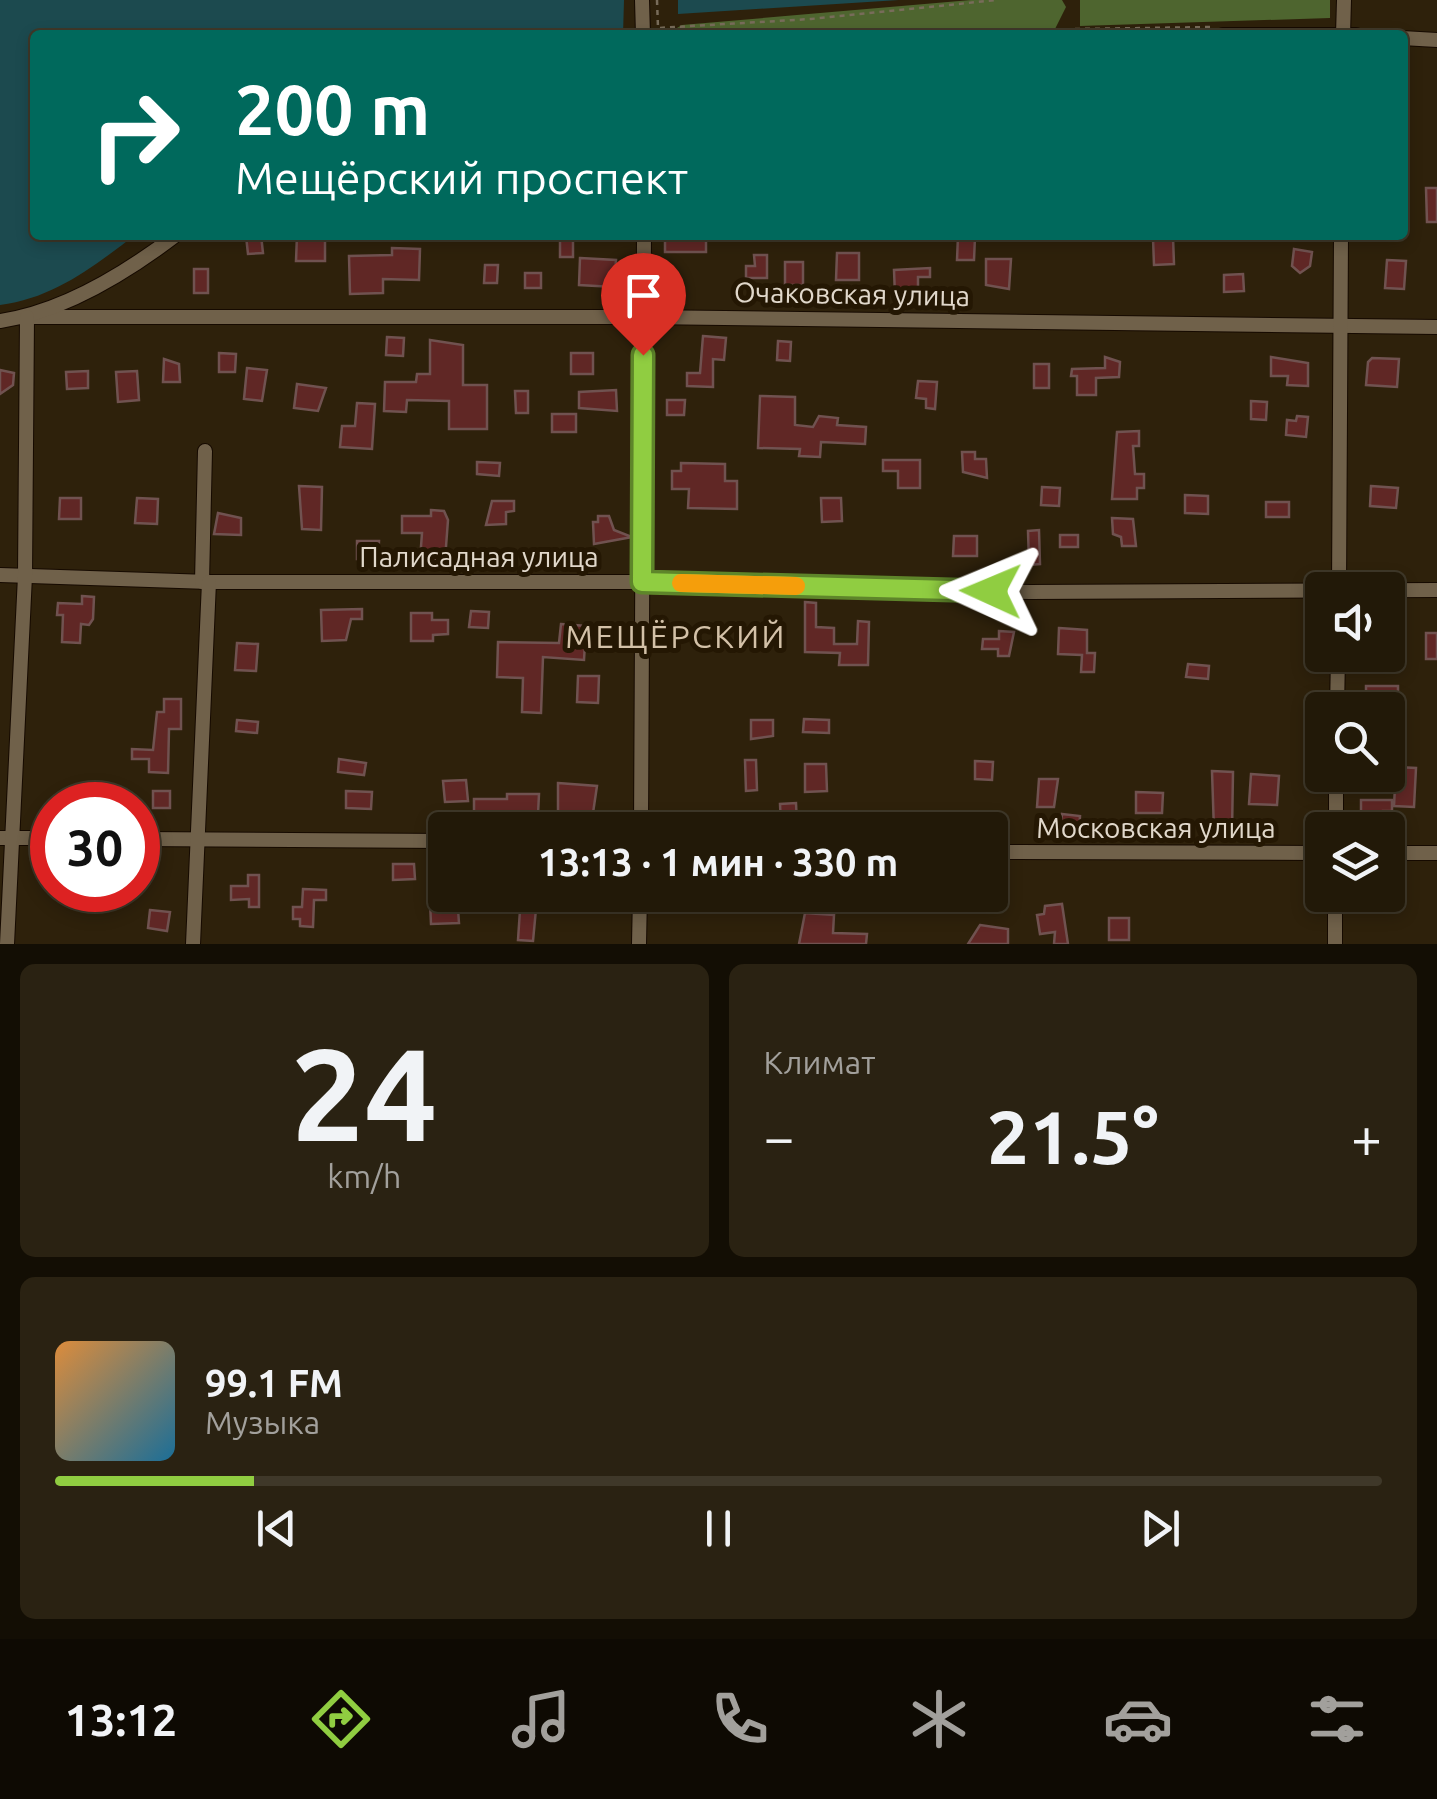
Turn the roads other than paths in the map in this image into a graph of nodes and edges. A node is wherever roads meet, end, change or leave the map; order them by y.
1 (642, 0) edge
2 (1344, 0) edge
3 (643, 30) edge
4 (1343, 30) edge
5 (1408, 38) edge
6 (1437, 40) edge
7 (170, 240) edge
8 (644, 240) edge
9 (1341, 240) edge
10 (27, 317) junction
11 (643, 317) junction
12 (0, 321) edge
13 (1341, 325) junction
14 (1437, 327) edge
15 (204, 451) dead end
16 (1339, 572) edge
17 (0, 575) edge
18 (25, 576) junction
19 (206, 582) junction
20 (642, 582) junction
21 (1305, 589) edge
22 (1405, 590) edge
23 (1437, 590) edge
24 (641, 812) edge
25 (5, 837) edge
26 (30, 838) edge
27 (160, 838) edge
28 (196, 839) junction
29 (428, 841) edge
30 (1008, 852) edge
31 (1305, 852) edge
32 (1405, 852) edge
33 (1437, 852) edge
34 (640, 912) edge
35 (1335, 912) edge
36 (7, 944) edge
37 (192, 944) edge
38 (639, 944) edge
39 (1334, 944) edge

1 - 3 street
2 - 4 street
5 - 6 street
7 - 10 street
8 - 11 street
9 - 13 street
10 - 11 street, Очаковская улица
10 - 12 street
10 - 18 street
11 - 13 street, Очаковская улица
11 - 20 street
13 - 14 street, Очаковская улица
13 - 16 street
15 - 19 street
17 - 18 street, Палисадная улица
18 - 19 street, Палисадная улица
18 - 25 street
19 - 20 street, Палисадная улица
19 - 28 street
20 - 21 street, Палисадная улица
20 - 24 street
22 - 23 street, Палисадная улица
25 - 26 street
25 - 36 street
27 - 28 street
28 - 29 street
28 - 37 street
30 - 31 street, Московская улица
32 - 33 street
34 - 38 street
35 - 39 street

